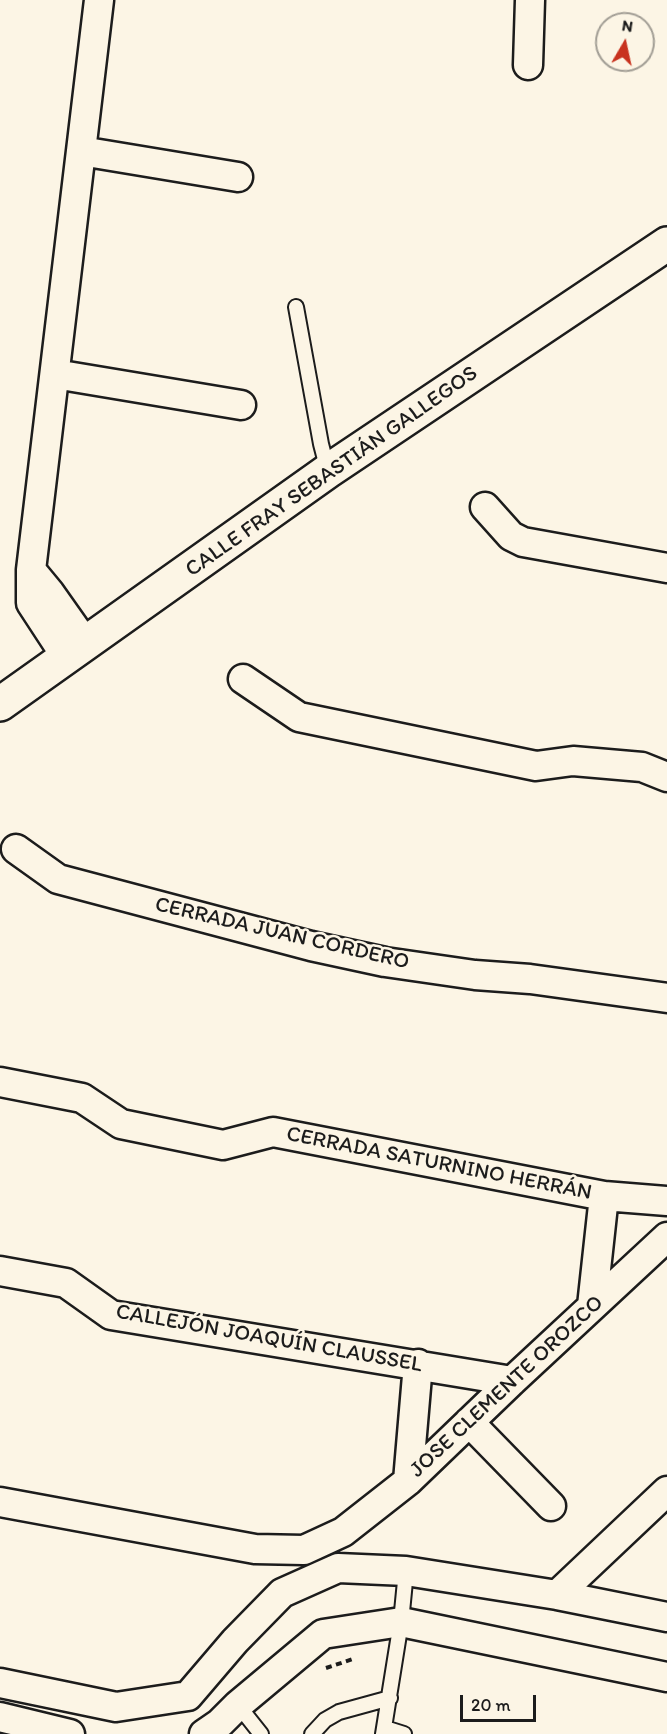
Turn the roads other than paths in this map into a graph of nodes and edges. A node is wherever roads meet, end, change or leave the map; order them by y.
1 (99, 0) edge
2 (530, 0) edge
3 (528, 65) dead end
4 (81, 151) junction
5 (238, 177) dead end
6 (667, 244) edge
7 (296, 307) dead end
8 (55, 374) junction
9 (241, 405) dead end
10 (328, 471) junction
11 (485, 507) dead end
12 (667, 568) edge
13 (77, 651) junction
14 (243, 679) dead end
15 (0, 704) edge
16 (667, 777) edge
17 (16, 849) dead end
18 (667, 998) edge
19 (0, 1082) edge
20 (604, 1196) junction
21 (667, 1202) edge
22 (667, 1237) edge
23 (0, 1271) edge
24 (592, 1306) junction
25 (418, 1364) junction
26 (512, 1381) junction
27 (469, 1422) junction
28 (408, 1481) junction
29 (667, 1491) edge
30 (0, 1502) edge
31 (551, 1506) dead end
32 (406, 1571) junction
33 (557, 1595) junction
34 (667, 1617) edge
35 (401, 1622) junction
36 (667, 1677) edge
37 (0, 1683) edge
38 (390, 1698) junction
39 (0, 1717) edge
40 (223, 1724) edge
41 (384, 1731) edge
42 (70, 1734) edge
43 (261, 1734) edge
44 (312, 1734) edge
45 (404, 1734) edge

1 - 4 street
2 - 3 street
4 - 5 street
4 - 8 street
6 - 10 street, CALLE FRAY SEBASTIÁN GALLEGOS
7 - 10 lane
8 - 9 street
8 - 13 street
10 - 13 street, CALLE FRAY SEBASTIÁN GALLEGOS
11 - 12 street
13 - 15 street, CALLE FRAY SEBASTIÁN GALLEGOS
14 - 16 street
17 - 18 street, CERRADA JUAN CORDERO
19 - 20 street, CERRADA SATURNINO HERRÁN
20 - 21 street, CERRADA SATURNINO HERRÁN
20 - 24 street, CERRADA SATURNINO HERRÁN
22 - 24 street, JOSE CLEMENTE OROZCO
23 - 25 street, CALLEJÓN JOAQUÍN CLAUSSEL
24 - 26 street, JOSE CLEMENTE OROZCO
25 - 26 street, CALLEJÓN JOAQUÍN CLAUSSEL
25 - 28 street
26 - 27 street, JOSE CLEMENTE OROZCO
27 - 28 street, JOSE CLEMENTE OROZCO
27 - 31 street
28 - 30 street, JOSE CLEMENTE OROZCO
29 - 33 street
32 - 33 street
32 - 35 lane
32 - 37 street
33 - 34 street
35 - 36 street
35 - 38 lane
35 - 40 street
38 - 41 lane
38 - 44 lane
39 - 42 street
40 - 43 lane
41 - 45 lane

